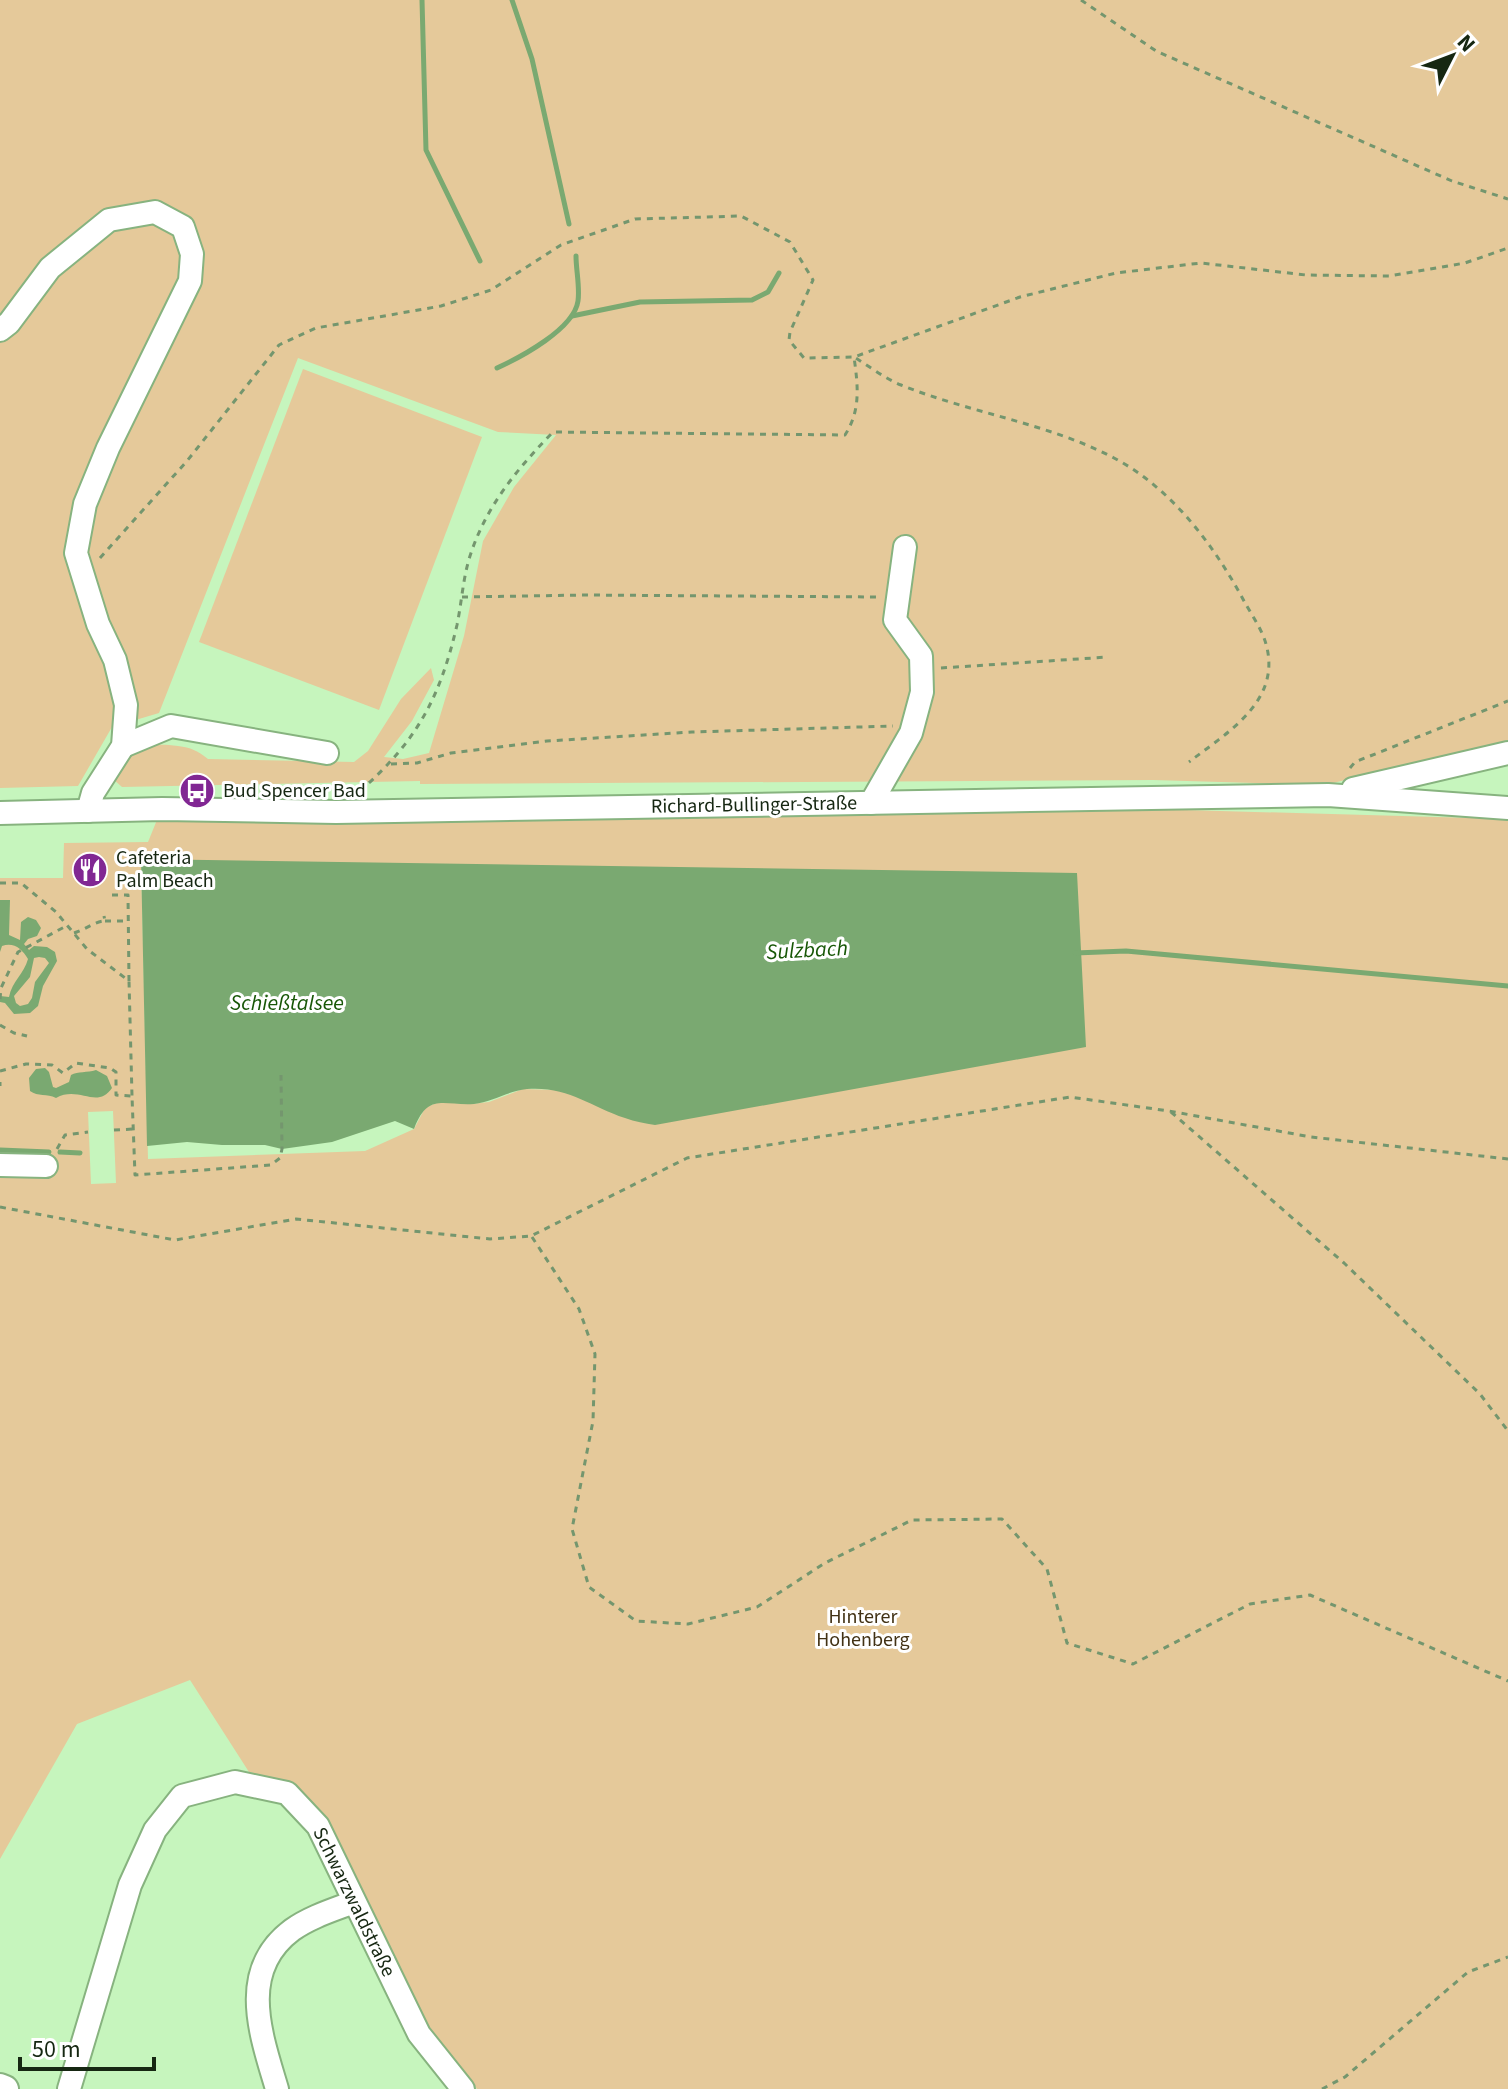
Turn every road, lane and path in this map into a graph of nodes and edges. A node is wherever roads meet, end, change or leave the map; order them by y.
1 (1081, 0) edge
2 (1508, 199) edge
3 (1508, 248) edge
4 (0, 330) edge
5 (854, 357) junction
6 (905, 547) dead end
7 (82, 579) junction
8 (462, 597) junction
9 (898, 597) junction
10 (1108, 657) dead end
11 (921, 669) junction
12 (1508, 701) edge
13 (913, 726) junction
14 (123, 746) junction
15 (327, 753) dead end
16 (1508, 753) edge
17 (1189, 762) dead end
18 (390, 764) junction
19 (1328, 795) junction
20 (871, 803) junction
21 (1508, 808) edge
22 (88, 811) junction
23 (336, 812) junction
24 (0, 813) edge
25 (1, 881) edge
26 (112, 895) dead end
27 (128, 921) junction
28 (68, 925) junction
29 (74, 933) junction
30 (129, 981) junction
31 (1, 993) edge
32 (0, 999) edge
33 (0, 1025) edge
34 (27, 1036) dead end
35 (0, 1071) edge
36 (281, 1075) dead end
37 (132, 1096) junction
38 (1169, 1111) junction
39 (134, 1129) junction
40 (114, 1130) dead end
41 (88, 1132) dead end
42 (1508, 1159) edge
43 (0, 1165) edge
44 (46, 1166) joint
45 (0, 1207) edge
46 (531, 1236) junction
47 (1508, 1431) edge
48 (1508, 1681) edge
49 (354, 1902) junction
50 (1508, 1957) edge
51 (69, 2089) edge
52 (277, 2089) edge
53 (463, 2089) edge
54 (1322, 2089) edge

1 - 2 path
3 - 5 path
4 - 7 street
5 - 7 path
5 - 8 path
5 - 17 path
6 - 9 street
7 - 14 street
8 - 9 path
8 - 18 path
9 - 11 street
10 - 11 path
11 - 13 street
12 - 19 path
13 - 18 path
13 - 20 street
14 - 15 street
14 - 22 street
16 - 19 street
18 - 23 path
19 - 20 street, Richard-Bullinger-Straße
19 - 21 street, Richard-Bullinger-Straße
20 - 23 street, Richard-Bullinger-Straße
22 - 23 street, Richard-Bullinger-Straße
22 - 24 street, Richard-Bullinger-Straße
25 - 28 path
26 - 27 path
27 - 29 path
27 - 30 path
28 - 29 path
28 - 31 path
29 - 30 path
30 - 37 path
31 - 32 path
33 - 34 path
35 - 37 path
36 - 39 path
37 - 39 path
38 - 42 path
38 - 46 path
38 - 47 path
39 - 40 path
41 - 44 path
43 - 44 street
45 - 46 path
46 - 48 path
49 - 51 street, Schwarzwaldstraße
49 - 52 street
49 - 53 street, Schwarzwaldstraße
50 - 54 path

